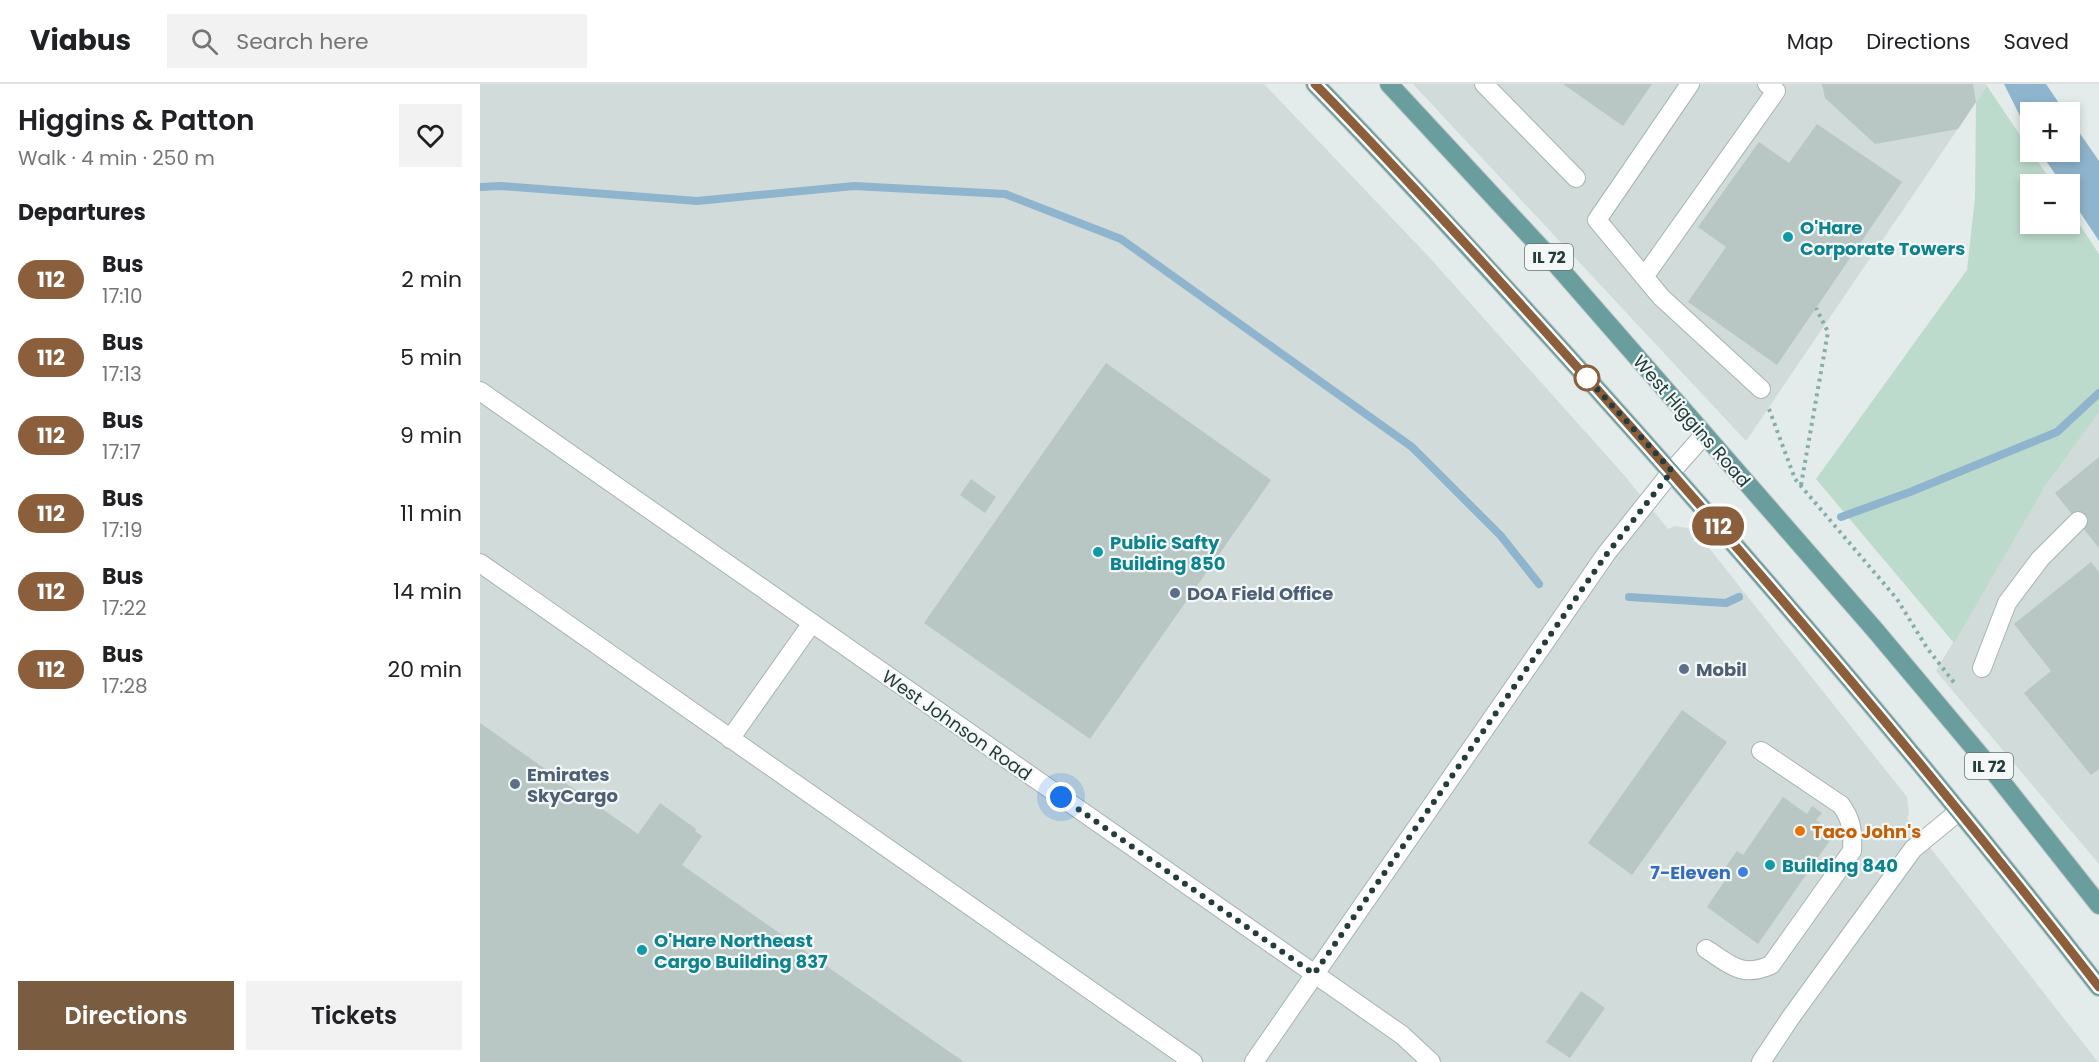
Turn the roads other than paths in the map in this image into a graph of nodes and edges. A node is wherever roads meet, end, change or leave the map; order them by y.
1 (1315, 84) edge
2 (1389, 84) edge
3 (1484, 84) edge
4 (1690, 84) edge
5 (1767, 84) edge
6 (1576, 178) dead end
7 (1644, 276) junction
8 (1761, 389) road end
9 (480, 391) edge
10 (1704, 435) junction
11 (1672, 471) junction
12 (2078, 521) dead end
13 (480, 563) edge
14 (812, 623) junction
15 (1982, 668) dead end
16 (730, 739) junction
17 (1761, 751) dead end
18 (1958, 812) junction
19 (2099, 905) edge
20 (1706, 949) dead end
21 (1314, 974) junction
22 (2099, 987) edge
23 (1763, 1060) edge
24 (1193, 1062) edge
25 (1254, 1062) edge
26 (1431, 1062) edge

1 - 11 main road, IL 72
2 - 10 main road, West Higgins Road / IL 72
3 - 6 street
4 - 7 street
5 - 7 street
7 - 8 street
9 - 14 street, West Johnson Road
10 - 11 street
10 - 19 main road, West Higgins Road / IL 72
11 - 18 main road, IL 72
11 - 21 street
12 - 15 street
13 - 16 street
14 - 16 street
14 - 21 street, West Johnson Road
16 - 24 street
17 - 20 street
18 - 22 main road, IL 72
18 - 23 street
21 - 25 street
21 - 26 street, West Johnson Road

